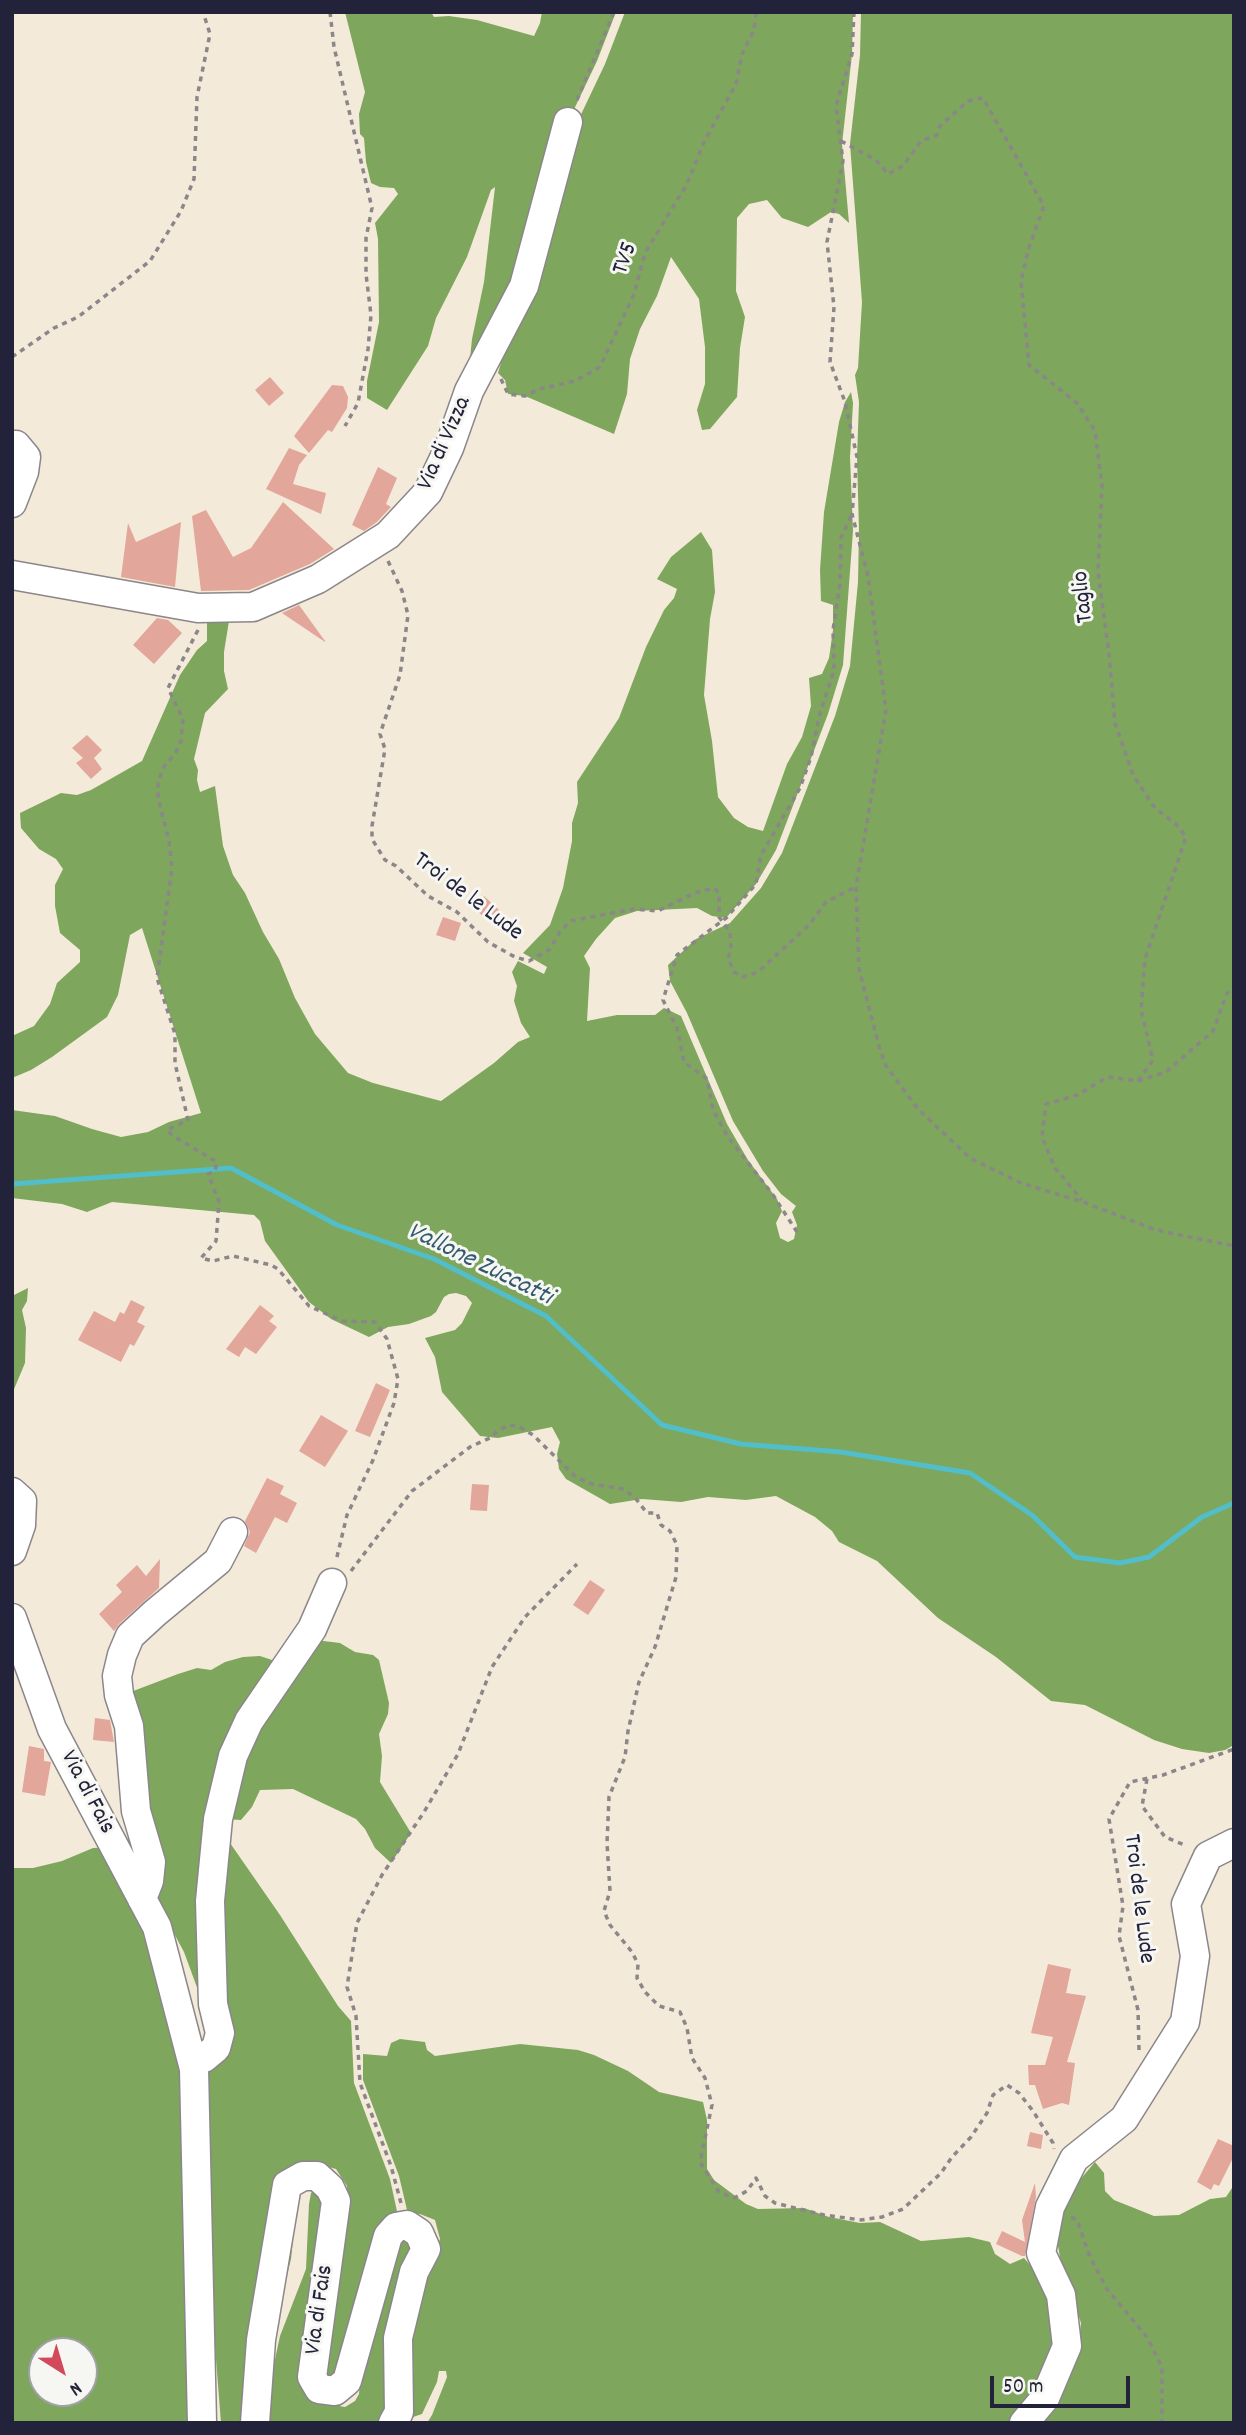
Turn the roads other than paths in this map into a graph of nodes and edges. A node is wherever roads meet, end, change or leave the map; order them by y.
1 (568, 122) road end
2 (12, 445) edge
3 (12, 503) edge
4 (12, 575) edge
5 (12, 1492) edge
6 (233, 1532) dead end
7 (12, 1552) edge
8 (332, 1583) road end
9 (12, 1618) edge
10 (1234, 1843) edge
11 (142, 1899) junction
12 (192, 2060) junction
13 (202, 2423) edge
14 (255, 2423) edge
15 (393, 2423) edge
16 (1024, 2423) edge

1 - 4 street, Via di Vizza
2 - 3 street
5 - 7 street
6 - 11 street
8 - 12 street
9 - 11 street, Via di Fais
10 - 16 street
11 - 12 street, Via di Fais
12 - 13 street, Via di Fais
14 - 15 street, Via di Fais

